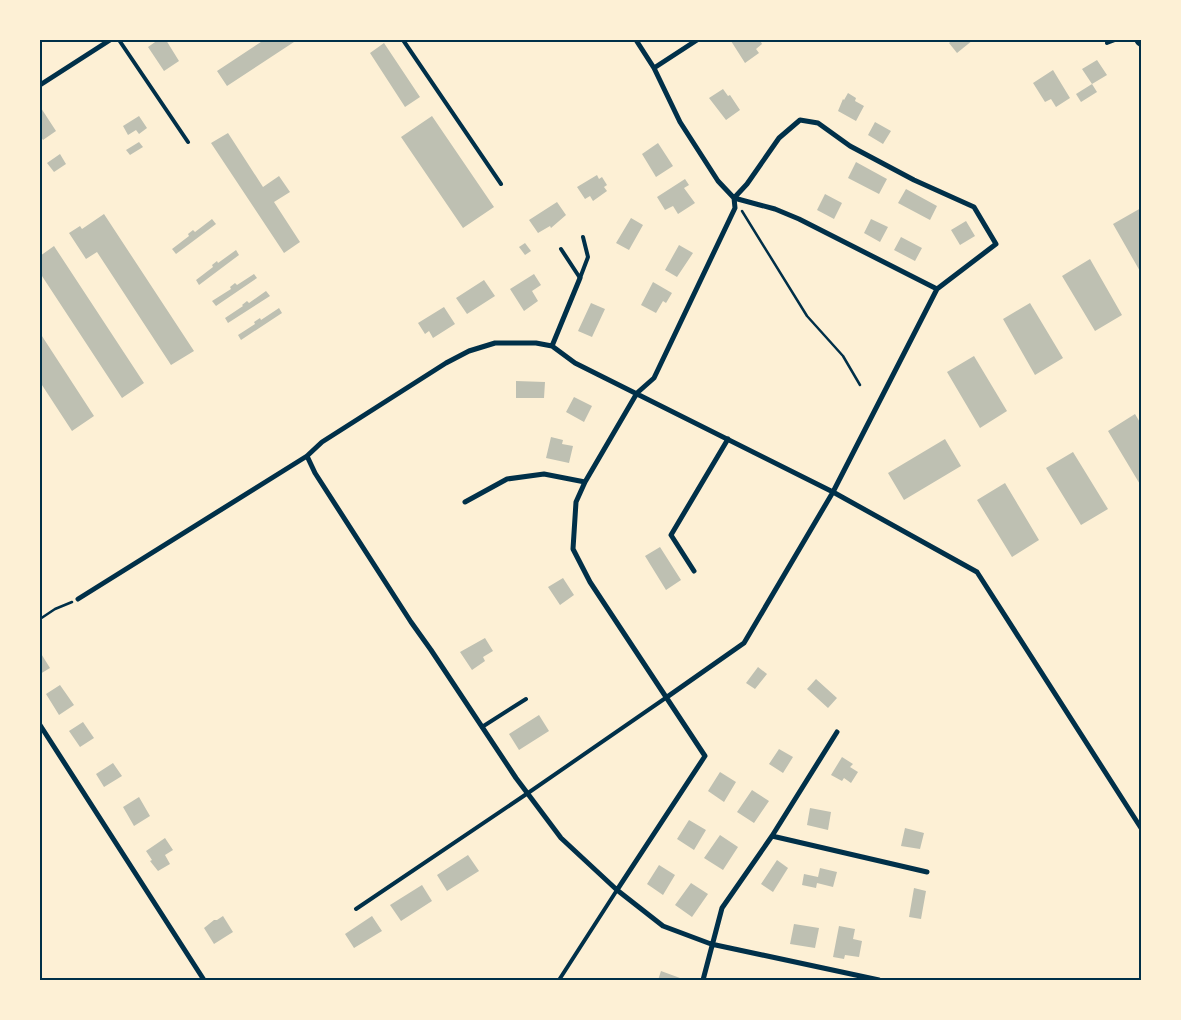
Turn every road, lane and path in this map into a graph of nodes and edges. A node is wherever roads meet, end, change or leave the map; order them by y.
1 (110, 40) edge
2 (119, 40) edge
3 (403, 40) edge
4 (636, 40) edge
5 (697, 40) edge
6 (1115, 40) edge
7 (1108, 43) dead end
8 (654, 68) junction
9 (40, 85) edge
10 (188, 142) dead end
11 (501, 184) dead end
12 (734, 198) junction
13 (735, 208) junction
14 (583, 236) dead end
15 (561, 249) dead end
16 (580, 278) junction
17 (937, 289) junction
18 (552, 346) junction
19 (860, 385) dead end
20 (637, 393) junction
21 (728, 439) junction
22 (307, 456) junction
23 (585, 482) junction
24 (833, 492) junction
25 (465, 502) dead end
26 (694, 571) dead end
27 (78, 599) joint
28 (40, 620) edge
29 (667, 697) junction
30 (526, 699) dead end
31 (40, 725) edge
32 (482, 727) junction
33 (837, 732) dead end
34 (528, 793) junction
35 (1141, 828) edge
36 (772, 836) junction
37 (927, 872) dead end
38 (617, 890) junction
39 (356, 909) dead end
40 (711, 944) junction
41 (204, 980) edge
42 (560, 980) edge
43 (703, 980) edge
44 (879, 980) edge

1 - 9 street
2 - 10 lane
3 - 11 lane
4 - 8 street
5 - 8 street
6 - 7 lane
8 - 12 street
12 - 13 street
12 - 17 street
12 - 17 street
13 - 19 path
13 - 20 street
14 - 16 lane
15 - 16 lane
16 - 18 street
17 - 24 street
18 - 20 street
18 - 22 street
20 - 21 street
20 - 23 street
21 - 24 street
21 - 26 street
22 - 27 street
22 - 32 street
23 - 25 street
23 - 29 street
24 - 29 street
24 - 35 street
27 - 28 path
29 - 34 lane
29 - 38 street
30 - 32 lane
31 - 41 street
32 - 34 street
33 - 36 street
34 - 38 street
34 - 39 lane
36 - 37 street
36 - 40 street
38 - 40 street
38 - 42 lane
40 - 43 street
40 - 44 street

